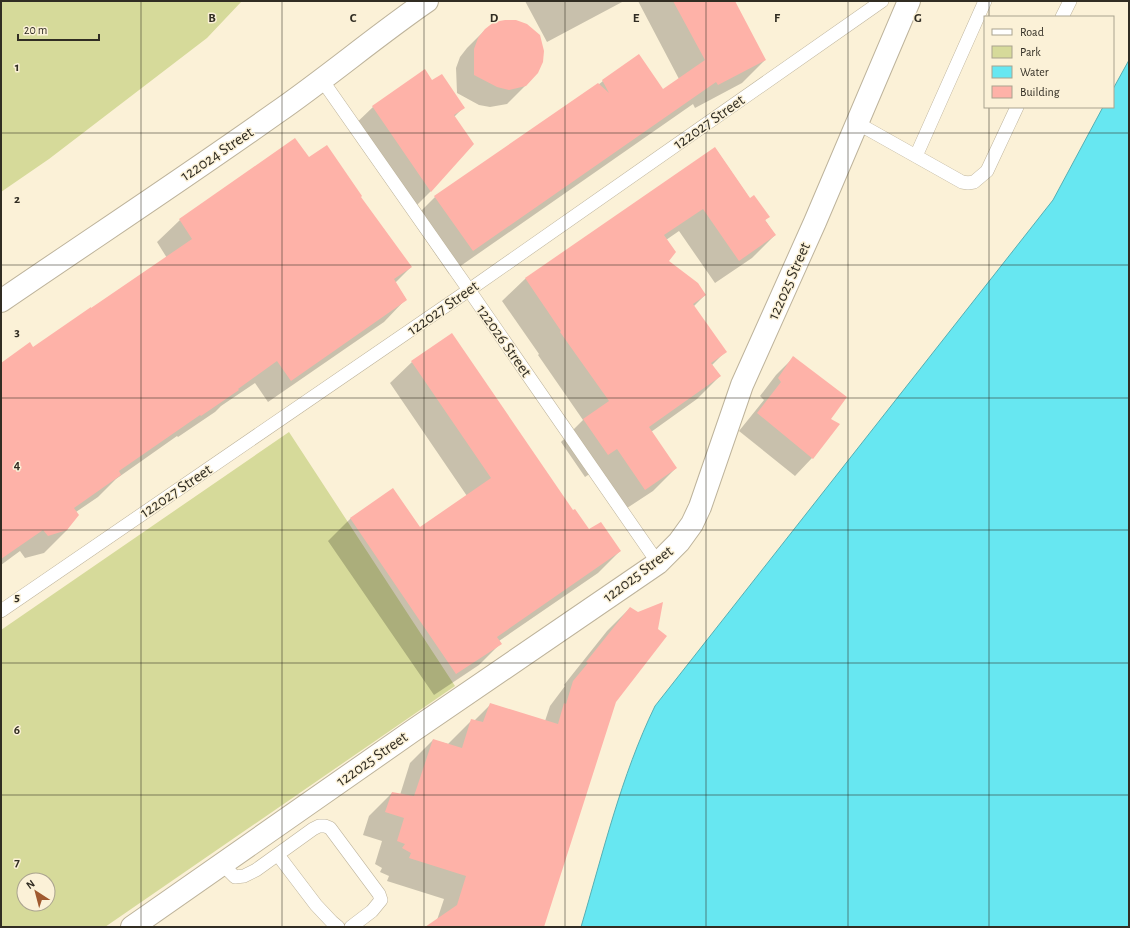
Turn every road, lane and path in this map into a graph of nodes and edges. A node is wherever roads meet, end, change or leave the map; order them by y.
1 (428, 1) edge
2 (882, 1) edge
3 (909, 1) edge
4 (985, 1) edge
5 (1070, 1) edge
6 (405, 10) edge
7 (1062, 16) edge
8 (322, 80) junction
9 (1018, 108) edge
10 (857, 122) junction
11 (916, 156) junction
12 (469, 290) junction
13 (1, 300) edge
14 (658, 563) junction
15 (1, 611) edge
16 (278, 854) junction
17 (222, 864) junction
18 (132, 927) edge
19 (338, 927) edge
20 (351, 927) edge

1 - 6 street, 122024 Street
2 - 12 lane, 122027 Street
3 - 10 street, 122025 Street
4 - 11 lane
5 - 7 lane
6 - 8 street, 122024 Street
8 - 12 lane, 122026 Street
8 - 13 street, 122024 Street
9 - 11 lane
10 - 11 lane
10 - 14 street, 122025 Street
12 - 14 lane, 122026 Street
12 - 15 lane, 122027 Street
14 - 17 street, 122025 Street
16 - 17 lane
16 - 19 lane
16 - 20 lane
17 - 18 street, 122025 Street

